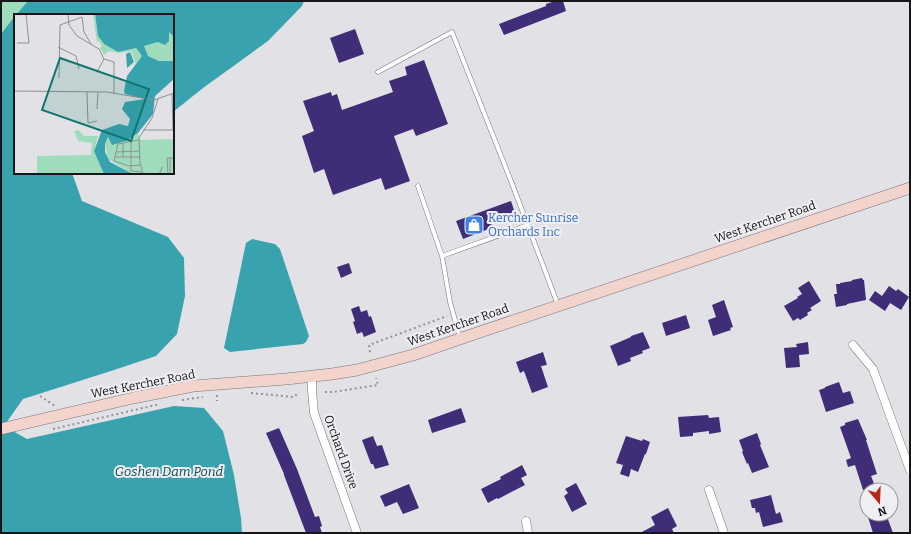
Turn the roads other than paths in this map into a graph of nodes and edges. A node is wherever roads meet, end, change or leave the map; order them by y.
1 (378, 72) dead end
2 (418, 186) dead end
3 (910, 188) edge
4 (528, 225) junction
5 (442, 256) junction
6 (558, 305) junction
7 (460, 338) junction
8 (853, 345) dead end
9 (312, 376) junction
10 (1, 429) edge
11 (910, 470) edge
12 (709, 490) dead end
13 (526, 521) dead end
14 (357, 533) edge
15 (528, 533) edge
16 (724, 533) edge

1 - 4 lane
2 - 5 lane
3 - 6 main road, West Kercher Road
4 - 5 lane
4 - 6 lane
5 - 7 lane
6 - 7 main road, West Kercher Road
7 - 9 main road, West Kercher Road
8 - 11 street
9 - 10 main road, West Kercher Road
9 - 14 street, Orchard Drive
12 - 16 street
13 - 15 street

